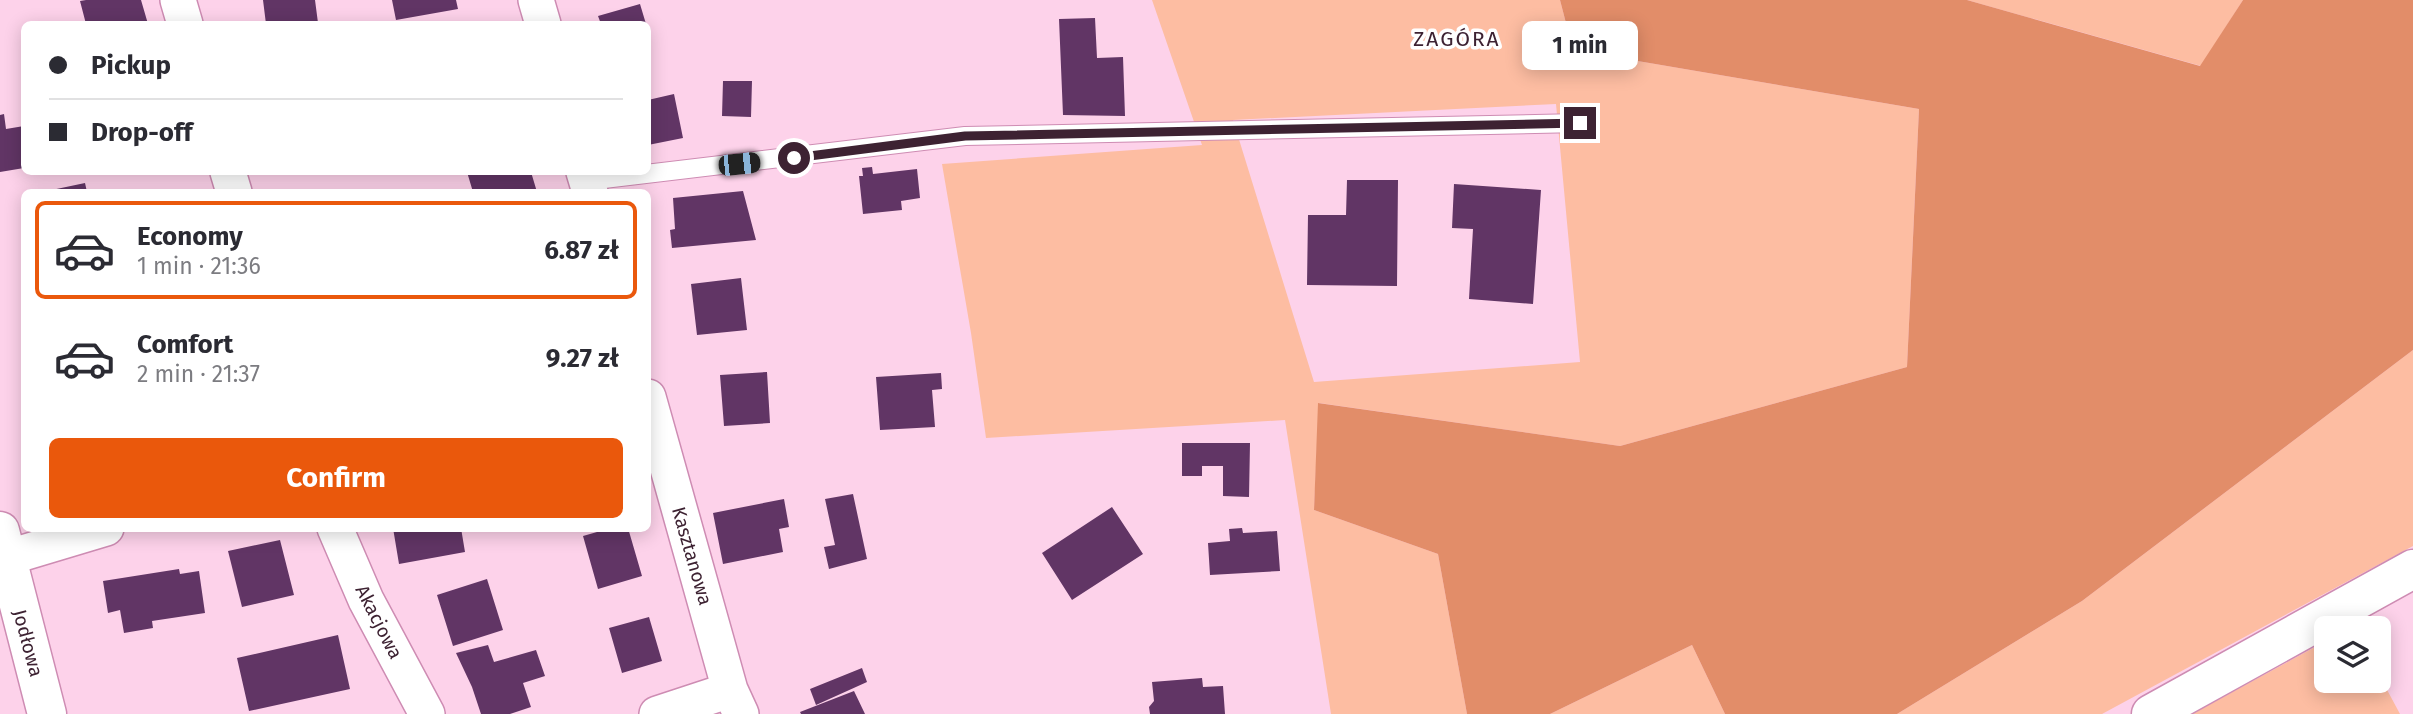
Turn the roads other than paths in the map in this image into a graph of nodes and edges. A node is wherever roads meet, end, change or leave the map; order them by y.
1 (178, 0) edge
2 (537, 0) edge
3 (184, 21) edge
4 (542, 21) edge
5 (1580, 123) dead end
6 (651, 174) edge
7 (645, 175) edge
8 (587, 182) edge
9 (651, 408) edge
10 (82, 532) edge
11 (337, 532) edge
12 (3, 545) edge
13 (2413, 569) edge
14 (735, 702) edge
15 (47, 714) edge
16 (427, 714) edge
17 (657, 714) edge
18 (2151, 714) edge

1 - 3 street
2 - 4 street
5 - 6 lane
7 - 8 lane
9 - 14 street, Kasztanowa
10 - 12 street
11 - 16 street, Akacjowa
12 - 15 street, Jodłowa
13 - 18 street
14 - 17 street

